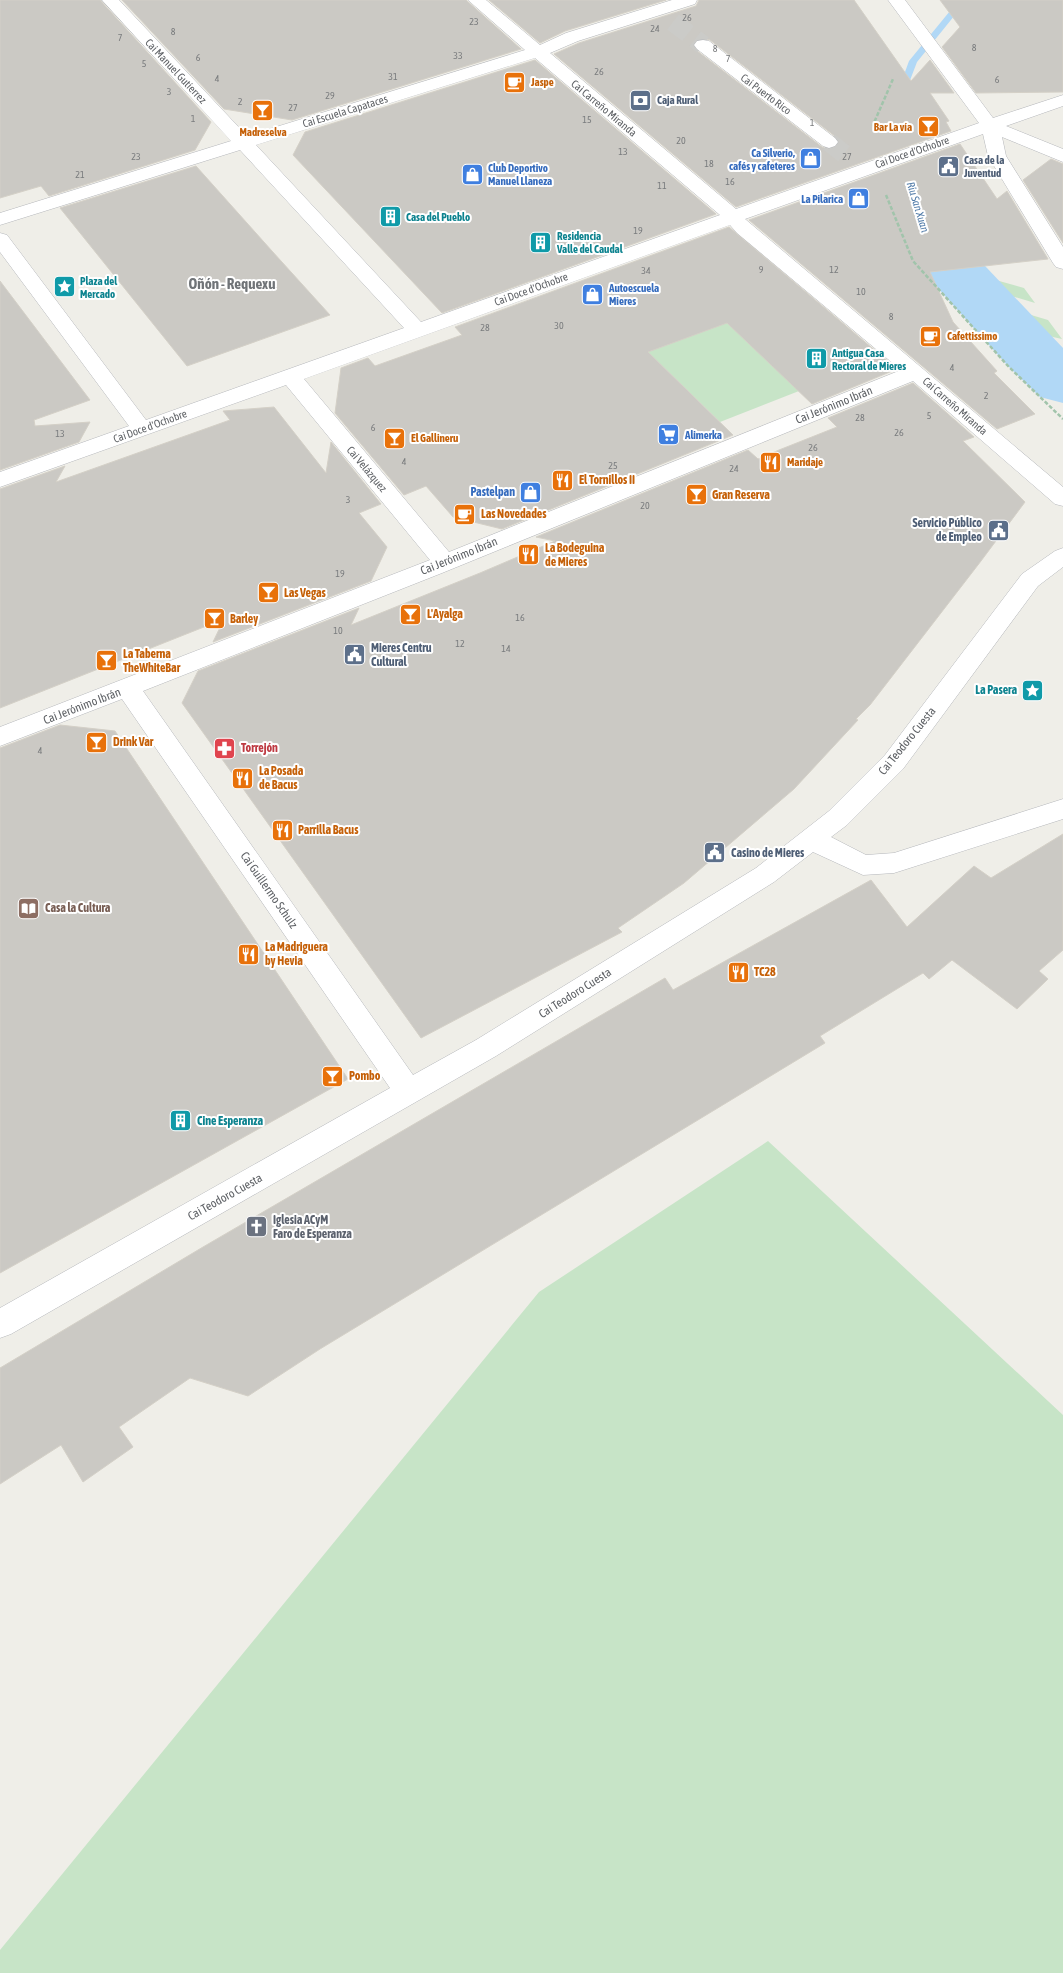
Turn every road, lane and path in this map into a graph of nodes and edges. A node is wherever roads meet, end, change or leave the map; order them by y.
1 (110, 0) edge
2 (476, 0) edge
3 (689, 0) edge
4 (896, 0) edge
5 (657, 10) junction
6 (673, 22) tunnel mouth
7 (703, 45) tunnel mouth
8 (537, 52) junction
9 (893, 79) dead end
10 (1063, 100) edge
11 (990, 126) junction
12 (829, 142) tunnel mouth
13 (243, 143) junction
14 (847, 156) tunnel mouth
15 (1063, 156) edge
16 (893, 158) junction
17 (864, 169) junction
18 (732, 215) junction
19 (0, 219) edge
20 (0, 239) edge
21 (1063, 263) edge
22 (417, 330) junction
23 (916, 372) junction
24 (290, 376) junction
25 (1063, 419) edge
26 (142, 429) junction
27 (0, 480) edge
28 (1063, 484) edge
29 (1063, 499) edge
30 (1063, 556) edge
31 (445, 562) junction
32 (128, 688) junction
33 (0, 737) edge
34 (1063, 809) edge
35 (812, 839) junction
36 (409, 1092) junction
37 (0, 1324) edge

1 - 13 street, Cai Manuel Gutierrez
2 - 8 street, Cai Carreño Miranda
3 - 5 street, Cai Escuela Capataces
4 - 11 street
5 - 6 street
5 - 8 street, Cai Escuela Capataces
7 - 12 street, Cai Puerto Rico
8 - 13 street, Cai Escuela Capataces
8 - 18 street, Cai Carreño Miranda
9 - 16 path
10 - 11 street, Cai Doce d'Ochobre
11 - 15 street
11 - 16 street, Cai Doce d'Ochobre
11 - 21 street
13 - 19 street, Cai Escuela Capataces
13 - 22 street
14 - 17 street
16 - 17 street, Cai Doce d'Ochobre
17 - 18 street, Cai Doce d'Ochobre
17 - 25 path
18 - 22 street, Cai Doce d'Ochobre
18 - 23 street, Cai Carreño Miranda
18 - 28 street, Cai Carreño Miranda
20 - 26 street
22 - 24 street, Cai Doce d'Ochobre
23 - 29 street, Cai Carreño Miranda
23 - 31 street, Cai Jerónimo Ibrán
24 - 26 street, Cai Doce d'Ochobre
24 - 31 street, Cai Velázquez
26 - 27 street, Cai Doce d'Ochobre
30 - 35 street, Cai Teodoro Cuesta
31 - 32 street, Cai Jerónimo Ibrán
32 - 33 street, Cai Jerónimo Ibrán
32 - 36 street, Cai Guillermo Schulz
34 - 35 street
35 - 36 street, Cai Teodoro Cuesta
36 - 37 street, Cai Teodoro Cuesta

